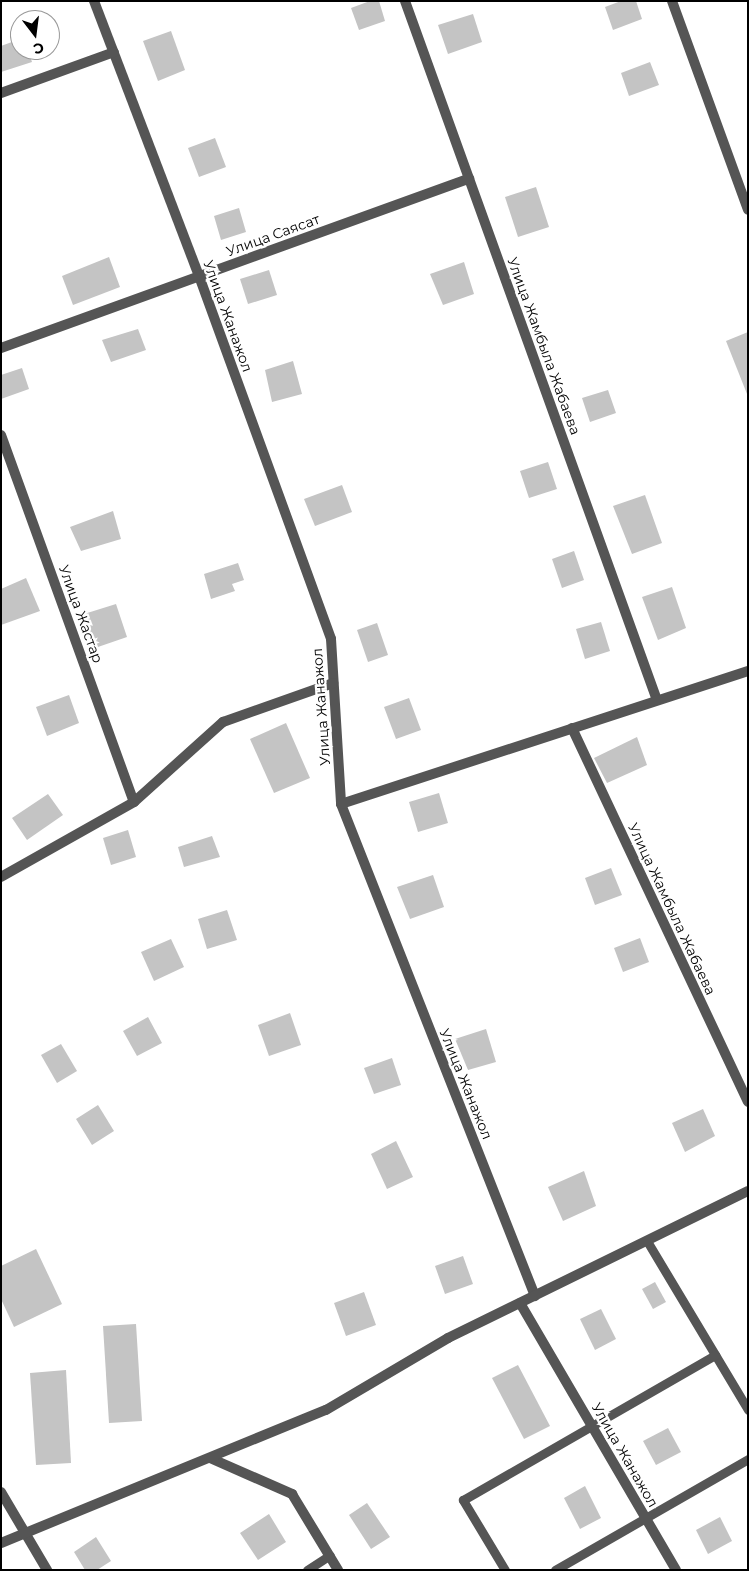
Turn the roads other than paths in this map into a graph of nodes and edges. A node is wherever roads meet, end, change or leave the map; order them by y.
1 (94, 1) edge
2 (405, 1) edge
3 (672, 1) edge
4 (114, 52) junction
5 (1, 93) edge
6 (469, 179) junction
7 (748, 210) edge
8 (199, 276) junction
9 (1, 348) edge
10 (1, 435) edge
11 (748, 671) edge
12 (334, 684) junction
13 (658, 700) junction
14 (572, 728) junction
15 (134, 802) junction
16 (341, 804) junction
17 (1, 877) edge
18 (748, 1102) edge
19 (748, 1191) edge
20 (647, 1241) junction
21 (535, 1296) junction
22 (520, 1303) junction
23 (715, 1355) junction
24 (748, 1410) edge
25 (592, 1426) junction
26 (210, 1458) junction
27 (748, 1459) edge
28 (1, 1492) edge
29 (646, 1518) junction
30 (24, 1534) junction
31 (1, 1543) edge
32 (330, 1555) junction
33 (47, 1570) edge
34 (306, 1570) edge
35 (338, 1570) edge
36 (505, 1570) edge
37 (555, 1570) edge
38 (676, 1570) edge

1 - 4 street, Улица Жанажол
2 - 6 street, Улица Жамбыла Жабаева
3 - 7 street
4 - 5 street
4 - 8 street, Улица Жанажол
6 - 8 street, Улица Саясат
6 - 13 street, Улица Жамбыла Жабаева
8 - 9 street, Улица Саясат
8 - 12 street, Улица Жанажол
10 - 15 street, Улица Жастар
11 - 13 street
12 - 15 street
12 - 16 street, Улица Жанажол
13 - 14 street
14 - 16 street
14 - 18 street, Улица Жамбыла Жабаева
15 - 17 street
16 - 21 street, Улица Жанажол
19 - 20 street
20 - 21 street
20 - 23 lane
21 - 22 street
22 - 25 street, Улица Жанажол
22 - 26 street
23 - 24 lane
23 - 25 lane
25 - 29 street, Улица Жанажол
25 - 36 lane
26 - 30 street
26 - 32 street
27 - 29 lane
28 - 30 street
29 - 37 lane
29 - 38 street, Улица Жанажол
30 - 31 street
30 - 33 street
32 - 34 lane
32 - 35 street

